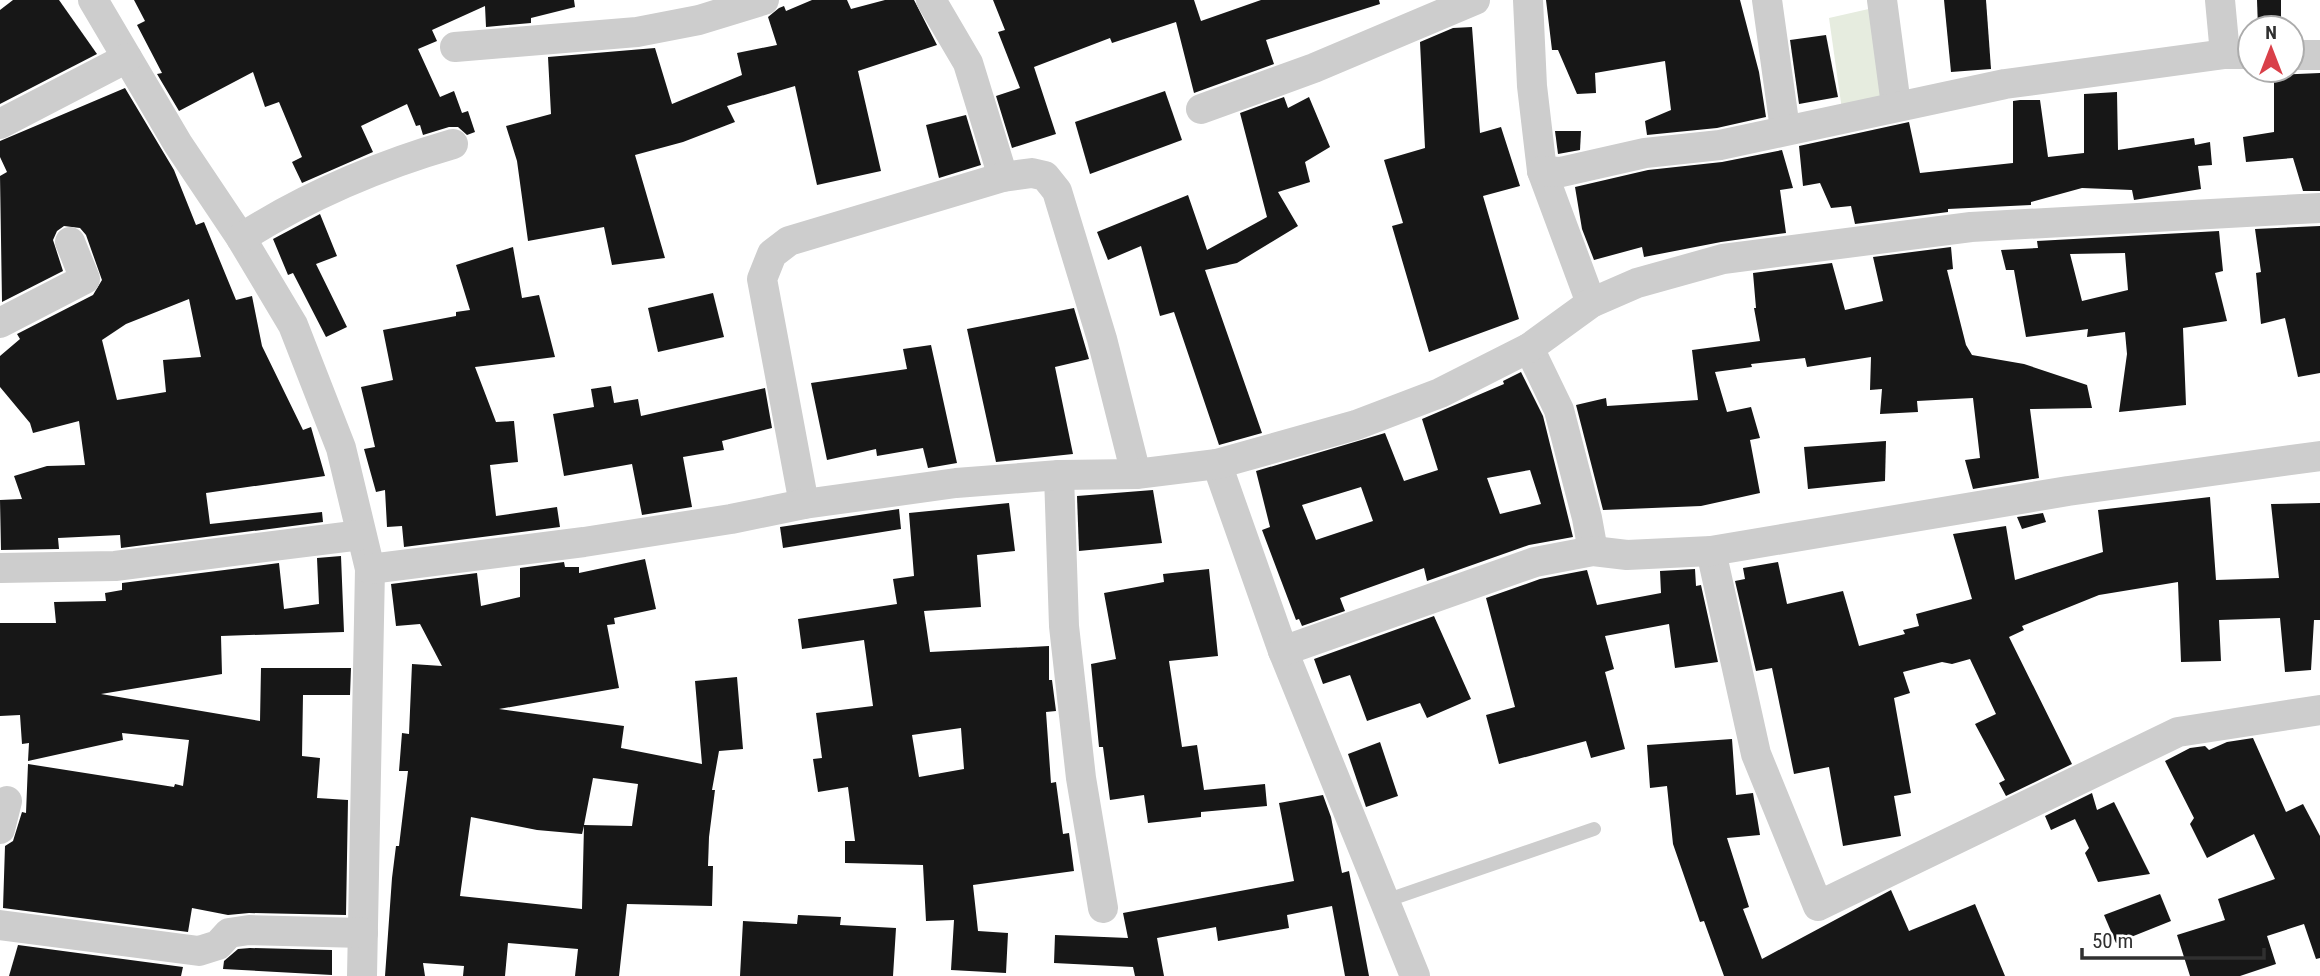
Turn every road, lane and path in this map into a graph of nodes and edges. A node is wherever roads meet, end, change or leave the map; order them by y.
1 (93, 0) edge
2 (764, 0) edge
3 (931, 0) edge
4 (1475, 0) edge
5 (1528, 0) edge
6 (1768, 0) edge
7 (1882, 0) edge
8 (2220, 0) edge
9 (455, 47) dead end
10 (2236, 51) edge
11 (2236, 54) edge
12 (127, 58) junction
13 (1896, 105) junction
14 (1201, 109) dead end
15 (0, 124) edge
16 (1786, 129) junction
17 (453, 144) dead end
18 (1542, 171) junction
19 (1003, 177) junction
20 (2320, 208) edge
21 (241, 238) junction
22 (70, 242) dead end
23 (1591, 303) junction
24 (0, 323) edge
25 (1529, 348) junction
26 (2320, 456) edge
27 (1217, 464) junction
28 (1136, 474) junction
29 (1059, 475) junction
30 (804, 503) junction
31 (362, 535) junction
32 (1593, 551) junction
33 (1711, 551) junction
34 (0, 568) edge
35 (370, 569) junction
36 (1283, 651) junction
37 (2320, 710) edge
38 (1594, 829) dead end
39 (1385, 901) junction
40 (1103, 908) dead end
41 (0, 925) edge
42 (363, 933) junction
43 (362, 976) edge
44 (1415, 976) edge

1 - 12 street
2 - 9 street
3 - 19 street
4 - 14 street
5 - 18 street
6 - 16 street
7 - 13 street
8 - 10 street
11 - 13 street
12 - 15 street
12 - 21 street
13 - 16 street
16 - 18 street
17 - 21 street
18 - 23 street
19 - 28 street
19 - 30 street
20 - 23 street
21 - 31 street
22 - 24 street
23 - 25 street
25 - 27 street
25 - 32 street
26 - 33 street
27 - 28 street
27 - 36 street
28 - 29 street
29 - 30 street
29 - 40 street
30 - 35 street
31 - 34 street
31 - 35 street
32 - 33 street
32 - 36 street
33 - 37 street
35 - 42 street
36 - 39 street
38 - 39 lane
39 - 44 street
41 - 42 street
42 - 43 street

